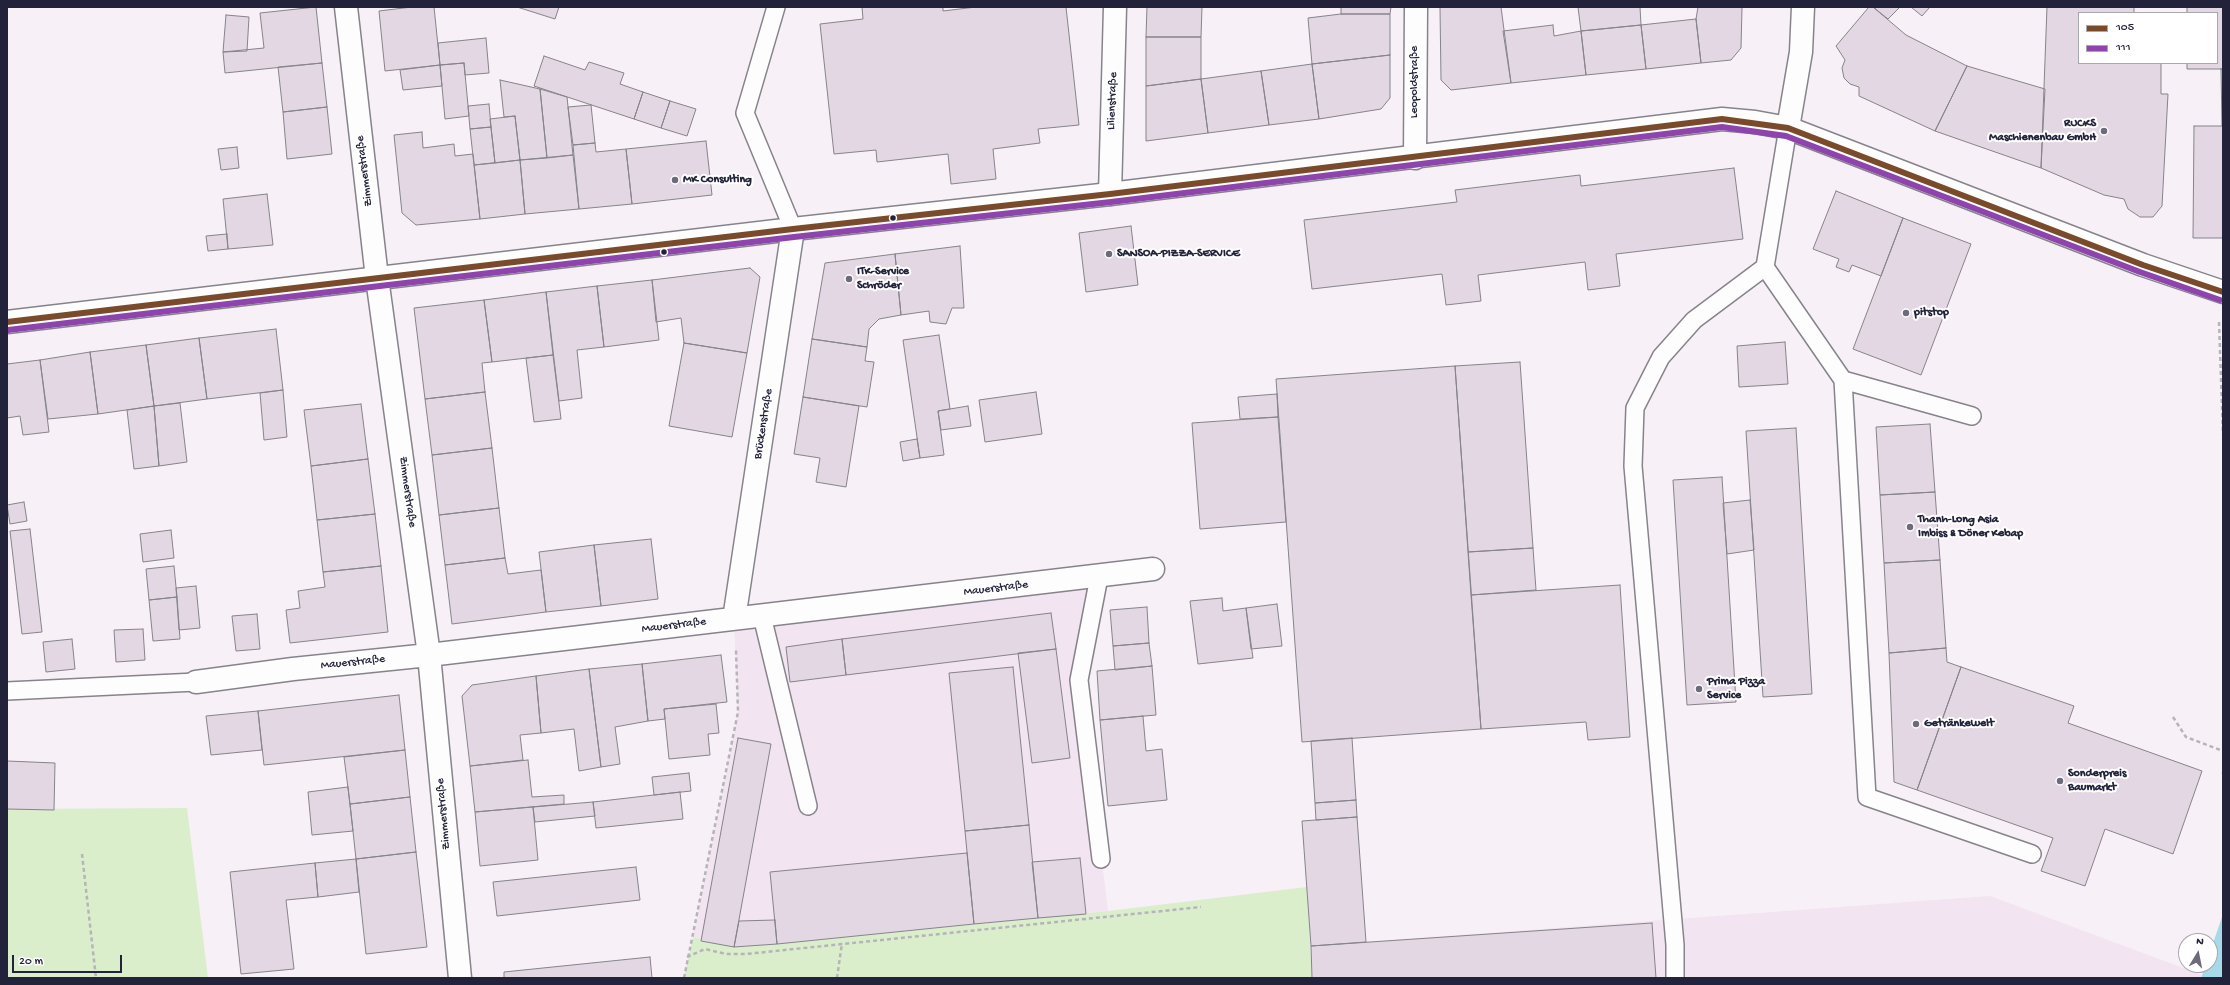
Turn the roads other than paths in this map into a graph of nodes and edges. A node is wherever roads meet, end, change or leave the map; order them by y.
1 (346, 7) edge
2 (776, 7) edge
3 (1115, 7) edge
4 (1416, 7) edge
5 (1803, 7) edge
6 (1788, 128) junction
7 (1415, 158) junction
8 (1110, 194) junction
9 (793, 229) junction
10 (1765, 267) junction
11 (377, 278) junction
12 (2220, 292) edge
13 (7, 322) edge
14 (1843, 380) junction
15 (1972, 416) dead end
16 (1153, 569) dead end
17 (1099, 577) junction
18 (762, 616) junction
19 (734, 619) junction
20 (429, 655) junction
21 (196, 682) joint
22 (7, 691) edge
23 (808, 806) dead end
24 (2032, 854) dead end
25 (1101, 859) dead end
26 (460, 978) edge
27 (1676, 978) edge

1 - 11 street, Zimmerstraße
2 - 9 lane
3 - 8 street, Lilienstraße
4 - 7 street, Leopoldstraße
5 - 6 street
6 - 7 street
6 - 10 lane
6 - 12 street
7 - 8 street
8 - 9 street
9 - 11 street
9 - 19 street, Brückenstraße
10 - 14 lane
10 - 27 lane
11 - 13 street
11 - 20 street, Zimmerstraße
14 - 15 lane
14 - 24 lane
16 - 17 street, Mauerstraße
17 - 18 street, Mauerstraße
17 - 25 lane
18 - 19 street, Mauerstraße
18 - 23 lane
19 - 20 street, Mauerstraße
20 - 21 street, Mauerstraße
20 - 26 street, Zimmerstraße
21 - 22 lane

